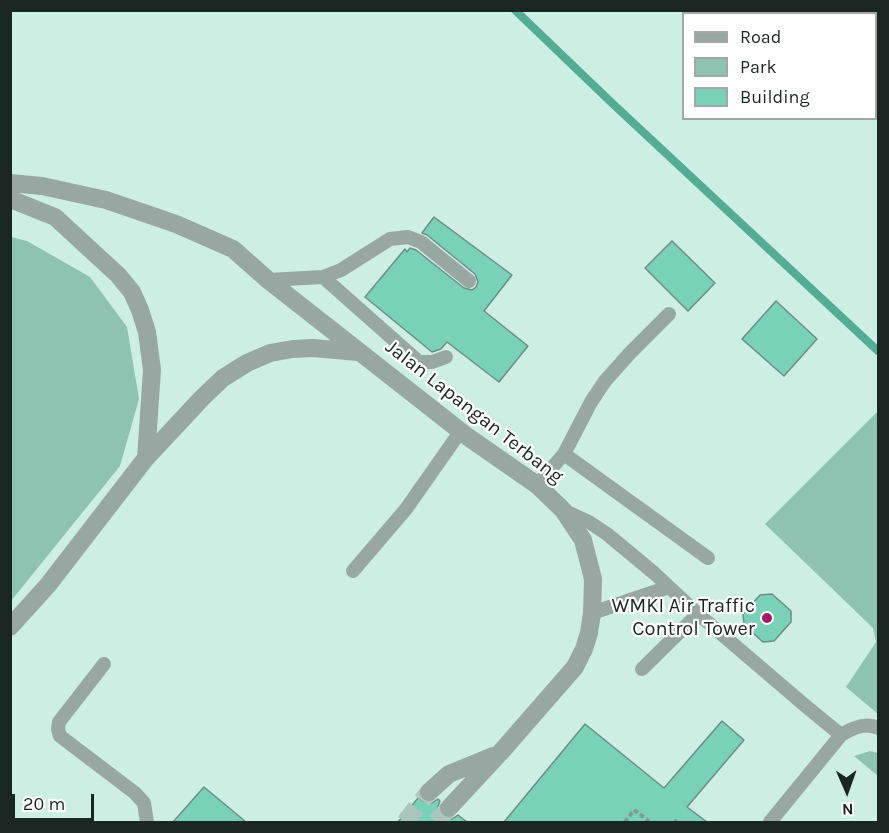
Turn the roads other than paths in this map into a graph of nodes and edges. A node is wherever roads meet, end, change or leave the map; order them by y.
1 (10, 183) edge
2 (10, 199) edge
3 (322, 278) junction
4 (268, 280) junction
5 (469, 281) dead end
6 (669, 314) dead end
7 (360, 352) junction
8 (446, 357) dead end
9 (460, 432) junction
10 (564, 454) junction
11 (146, 458) junction
12 (537, 485) junction
13 (563, 510) junction
14 (708, 558) dead end
15 (353, 571) dead end
16 (669, 587) junction
17 (592, 613) junction
18 (698, 614) junction
19 (10, 627) edge
20 (104, 663) dead end
21 (642, 669) dead end
22 (879, 728) edge
23 (841, 735) junction
24 (500, 753) junction
25 (429, 792) tunnel mouth
26 (449, 808) tunnel mouth
27 (147, 822) edge
28 (770, 822) edge

1 - 4 street, Jalan Lapangan Terbang
2 - 11 street
3 - 4 lane
3 - 5 lane
3 - 8 lane
4 - 7 street, Jalan Lapangan Terbang
6 - 10 lane
7 - 9 street, Jalan Lapangan Terbang
7 - 11 street, Jalan Lapangan Terbang
9 - 12 street, Jalan Lapangan Terbang
9 - 15 lane
10 - 12 lane
10 - 14 lane
11 - 19 street, Jalan Lapangan Terbang
12 - 13 street, Jalan Lapangan Terbang
13 - 16 lane
13 - 17 street, Jalan Lapangan Terbang
16 - 17 lane
16 - 18 lane
17 - 24 street, Jalan Lapangan Terbang
18 - 21 lane
18 - 23 lane
20 - 27 lane
22 - 23 lane
23 - 28 lane
24 - 25 street
24 - 26 street, Jalan Lapangan Terbang

